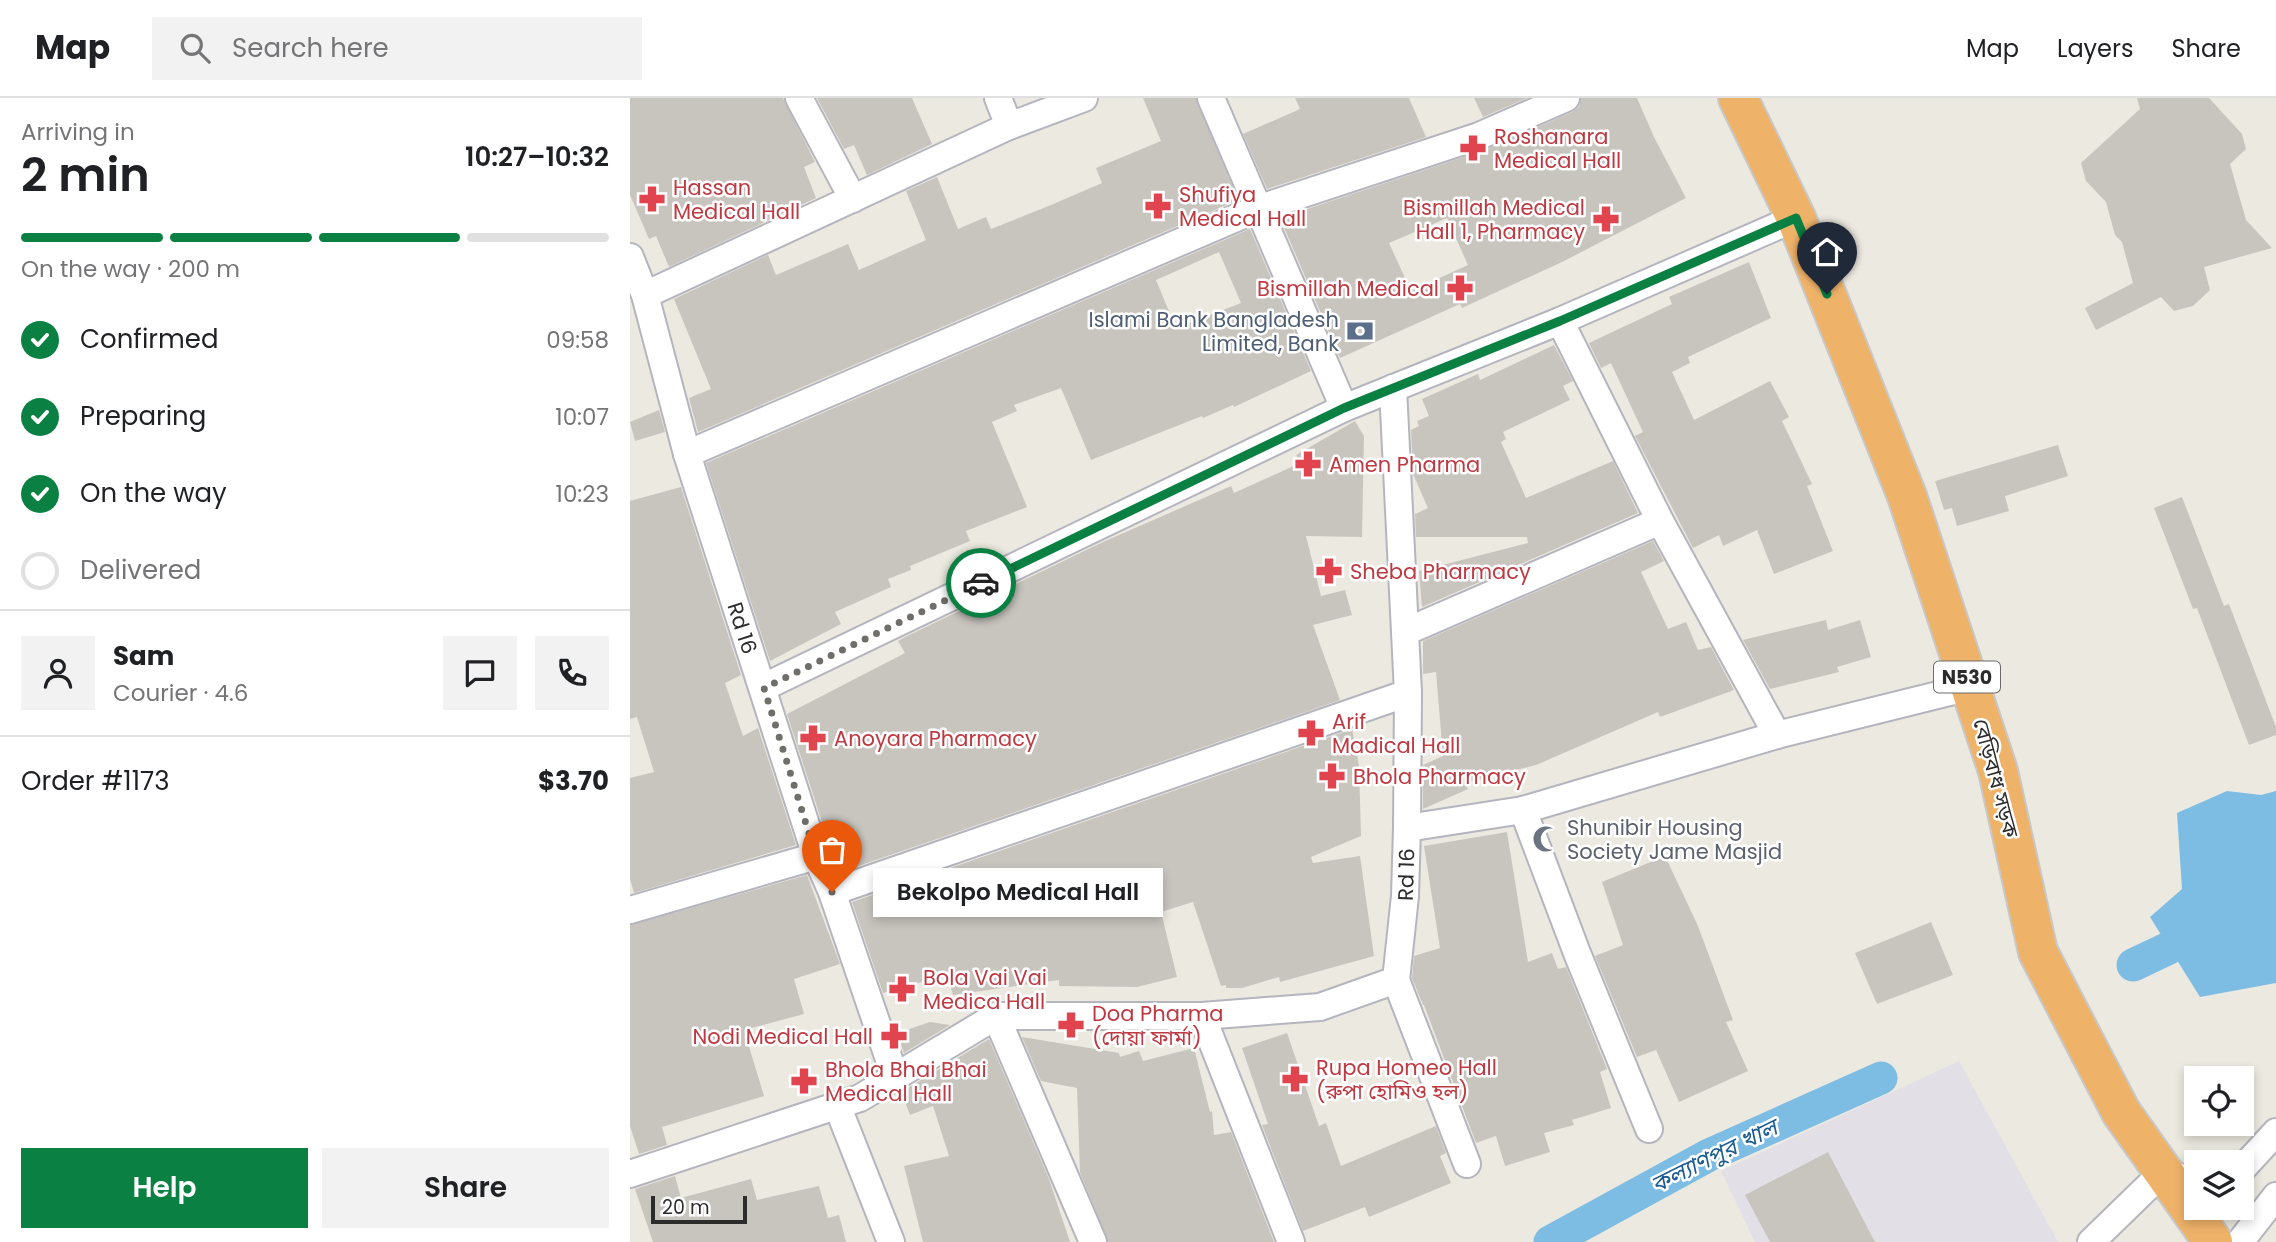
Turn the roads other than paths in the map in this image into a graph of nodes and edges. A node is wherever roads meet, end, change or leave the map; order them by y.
1 (799, 98) edge
2 (998, 98) edge
3 (1084, 98) edge
4 (1211, 98) edge
5 (1566, 98) edge
6 (1738, 98) edge
7 (1010, 126) junction
8 (853, 199) junction
9 (1257, 209) junction
10 (1796, 218) junction
11 (630, 257) edge
12 (645, 295) junction
13 (1560, 321) junction
14 (1393, 388) junction
15 (1344, 408) junction
16 (687, 454) junction
17 (1660, 521) junction
18 (1405, 632) junction
19 (1970, 687) junction
20 (764, 688) junction
21 (1408, 693) junction
22 (1776, 735) junction
23 (1523, 810) junction
24 (1407, 828) junction
25 (816, 856) junction
26 (832, 892) junction
27 (630, 910) edge
28 (1396, 980) junction
29 (996, 1016) junction
30 (1202, 1016) junction
31 (895, 1077) junction
32 (837, 1105) junction
33 (1649, 1129) dead end
34 (2276, 1132) edge
35 (2254, 1157) edge
36 (1467, 1164) dead end
37 (630, 1174) edge
38 (2179, 1177) edge
39 (2276, 1196) edge
40 (891, 1242) edge
41 (1093, 1242) edge
42 (1291, 1242) edge
43 (2091, 1242) edge
44 (2213, 1242) edge
45 (2240, 1242) edge

1 - 8 street
2 - 7 street
3 - 7 street
4 - 9 street
5 - 9 street
6 - 10 highway, বেড়িবাধ সড়ক / N530
7 - 8 street
8 - 12 street
9 - 15 street
9 - 16 street
10 - 13 street
10 - 19 highway, বেড়িবাধ সড়ক / N530
11 - 12 street, Rd 16
12 - 16 street, Rd 16
13 - 14 street
13 - 17 street
14 - 15 street
14 - 18 street
15 - 20 street
16 - 20 street, Rd 16
17 - 18 street
17 - 22 street
18 - 21 street
19 - 22 street, Rd 16
19 - 38 highway, বেড়িবাধ সড়ক / N530
20 - 25 street, Rd 16
21 - 24 street
21 - 26 street
22 - 23 street, Rd 16
23 - 24 street, Rd 16
23 - 33 street
24 - 28 street, Rd 16
25 - 26 street, Rd 16
25 - 27 street
26 - 31 street, Rd 16
28 - 30 street
28 - 36 street
29 - 30 street
29 - 31 street
29 - 41 street
30 - 42 street
31 - 32 street
32 - 37 street
32 - 40 street
34 - 35 street
38 - 43 street
38 - 44 highway, বেড়িবাধ সড়ক / N530
39 - 45 street

